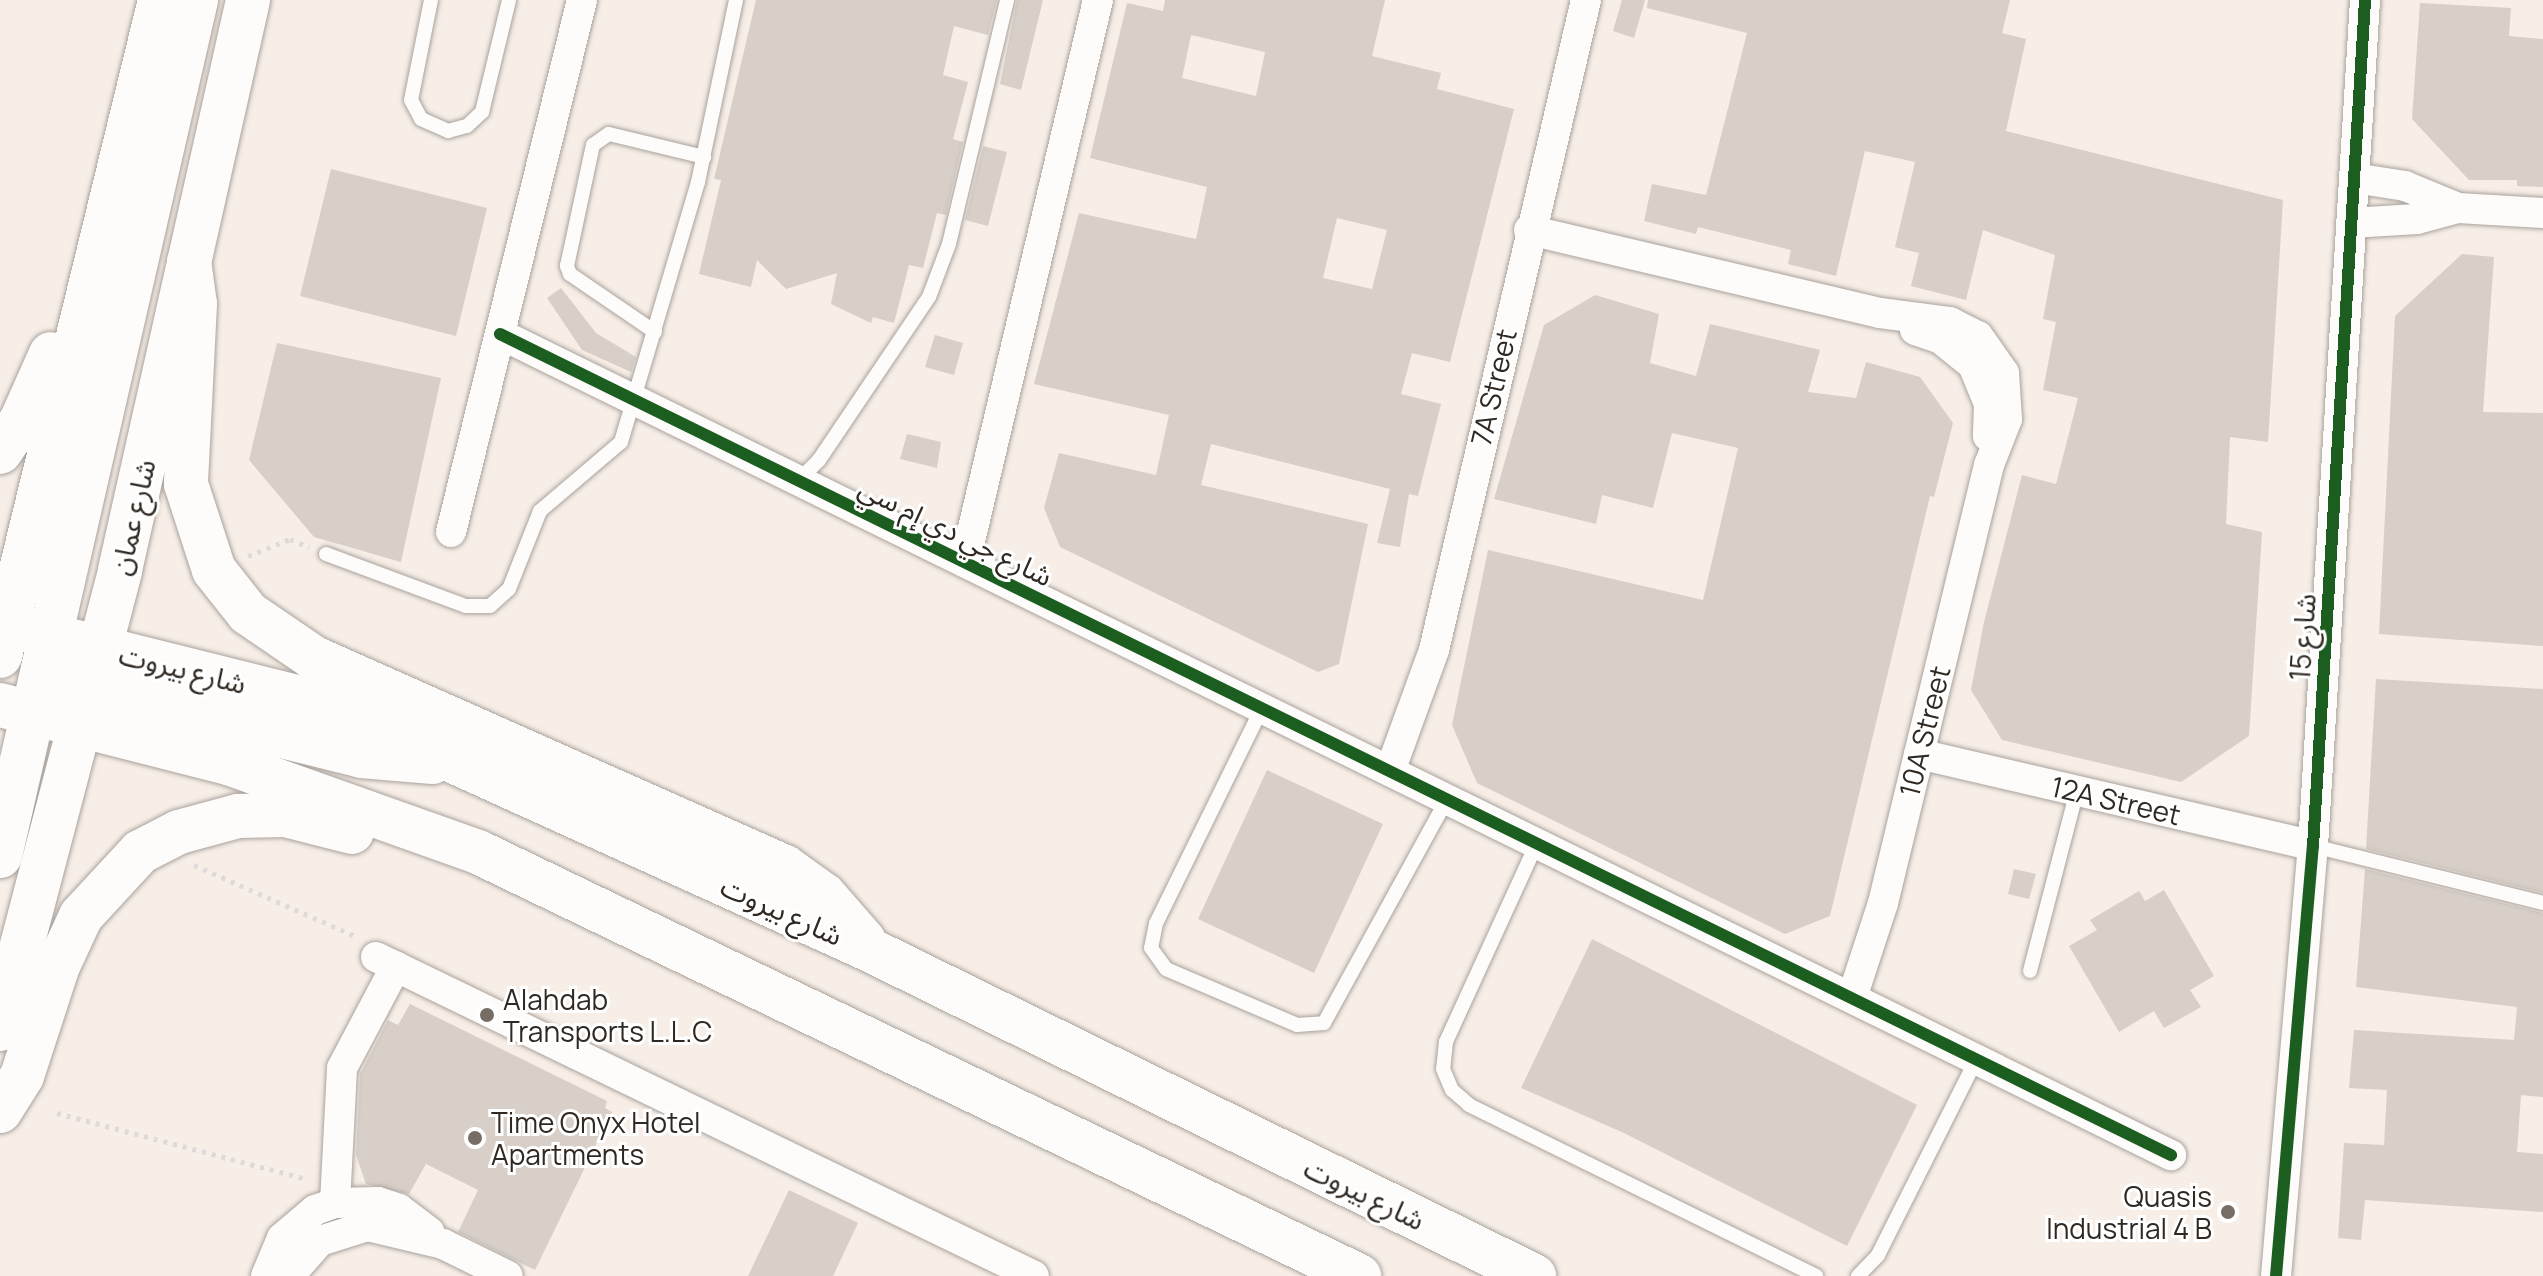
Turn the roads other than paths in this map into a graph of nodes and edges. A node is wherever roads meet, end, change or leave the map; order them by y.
1 (160, 0) edge
2 (196, 0) edge
3 (248, 0) edge
4 (431, 0) edge
5 (509, 0) edge
6 (582, 0) edge
7 (736, 0) edge
8 (1007, 0) edge
9 (1098, 0) edge
10 (1586, 0) edge
11 (2365, 0) edge
12 (704, 157) junction
13 (2354, 178) junction
14 (2458, 208) junction
15 (2543, 213) edge
16 (2351, 223) junction
17 (1529, 230) junction
18 (189, 261) junction
19 (91, 264) junction
20 (655, 332) junction
21 (500, 334) junction
22 (635, 400) junction
23 (0, 452) edge
24 (798, 481) junction
25 (451, 532) dead end
26 (326, 554) road end
27 (965, 562) junction
28 (2, 642) edge
29 (99, 647) junction
30 (32, 683) edge
31 (86, 707) junction
32 (1262, 708) junction
33 (1919, 754) junction
34 (451, 761) junction
35 (1390, 771) junction
36 (2077, 791) junction
37 (1447, 799) junction
38 (1537, 843) junction
39 (2313, 846) junction
40 (478, 852) junction
41 (0, 856) edge
42 (2543, 903) edge
43 (870, 950) junction
44 (2030, 971) dead end
45 (1853, 995) junction
46 (0, 1029) edge
47 (1977, 1058) junction
48 (0, 1111) edge
49 (2171, 1155) dead end
50 (335, 1203) junction
51 (443, 1244) junction
52 (266, 1276) edge
53 (289, 1276) edge
54 (508, 1276) edge
55 (1034, 1276) edge
56 (1359, 1276) edge
57 (1534, 1276) edge
58 (1816, 1276) edge
59 (1858, 1276) edge
60 (2276, 1276) edge

1 - 19 main road
2 - 30 main road
3 - 18 main road, شارع عمان
4 - 5 lane
6 - 21 street
7 - 12 lane
8 - 24 lane
9 - 27 street, شارع جي دي إم سي
10 - 17 street, 7A Street
11 - 13 street, شارع 15
12 - 20 lane
12 - 20 lane
13 - 14 street
13 - 16 street, شارع 15
14 - 15 street
14 - 16 street
16 - 39 street, شارع 15
17 - 33 street, 10A Street
17 - 35 street, 7A Street
18 - 29 main road, شارع عمان
18 - 43 main road
19 - 23 main road
19 - 28 main road
20 - 22 lane
21 - 22 street, شارع جي دي إم سي
21 - 25 street
22 - 24 street, شارع جي دي إم سي
22 - 26 lane
24 - 27 street, شارع جي دي إم سي
27 - 32 street, شارع جي دي إم سي
28 - 30 main road, شارع بيروت
29 - 30 main road, شارع بيروت
29 - 31 main road, شارع عمان
29 - 34 main road, شارع بيروت
30 - 31 main road
30 - 41 main road
31 - 34 main road
31 - 40 main road
31 - 46 main road, شارع عمان
32 - 35 street, شارع جي دي إم سي
32 - 37 lane
33 - 36 street, 12A Street
33 - 45 street, 10A Street
34 - 43 main road, شارع بيروت
35 - 37 street, شارع جي دي إم سي
36 - 39 street, 12A Street
36 - 44 lane
37 - 38 street, شارع جي دي إم سي
38 - 45 street, شارع جي دي إم سي
38 - 58 lane
39 - 42 lane
39 - 60 street, شارع 15
40 - 48 main road
40 - 56 main road
43 - 57 main road, شارع بيروت
45 - 47 street, شارع جي دي إم سي
47 - 49 street, شارع جي دي إم سي
47 - 59 lane
50 - 51 street
50 - 52 street
50 - 55 street
51 - 53 street
51 - 54 street

